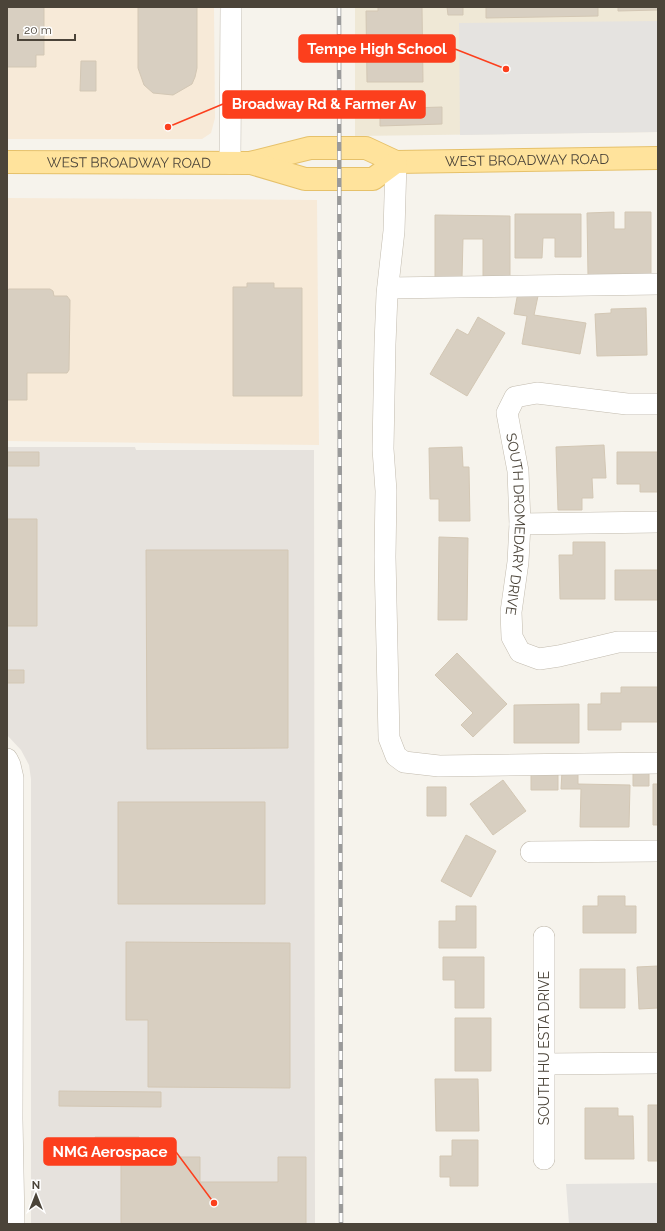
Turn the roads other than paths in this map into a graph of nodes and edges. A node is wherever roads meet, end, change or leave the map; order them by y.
1 (231, 7) edge
2 (658, 158) edge
3 (7, 162) edge
4 (396, 162) junction
5 (240, 163) junction
6 (658, 284) edge
7 (388, 288) junction
8 (658, 404) edge
9 (658, 522) edge
10 (520, 524) junction
11 (658, 642) edge
12 (7, 759) edge
13 (658, 763) edge
14 (658, 851) edge
15 (531, 852) dead end
16 (544, 937) dead end
17 (658, 1063) edge
18 (544, 1064) junction
19 (544, 1159) dead end
20 (14, 1224) edge

1 - 5 street
2 - 4 main road, WEST BROADWAY ROAD
3 - 5 main road, WEST BROADWAY ROAD
4 - 5 main road, WEST BROADWAY ROAD
4 - 5 main road, WEST BROADWAY ROAD
4 - 7 street
6 - 7 street
7 - 13 street
8 - 10 street, SOUTH DROMEDARY DRIVE
9 - 10 street
10 - 11 street, SOUTH DROMEDARY DRIVE
12 - 20 street
14 - 15 street
16 - 18 street, SOUTH HU ESTA DRIVE
17 - 18 street
18 - 19 street, SOUTH HU ESTA DRIVE

